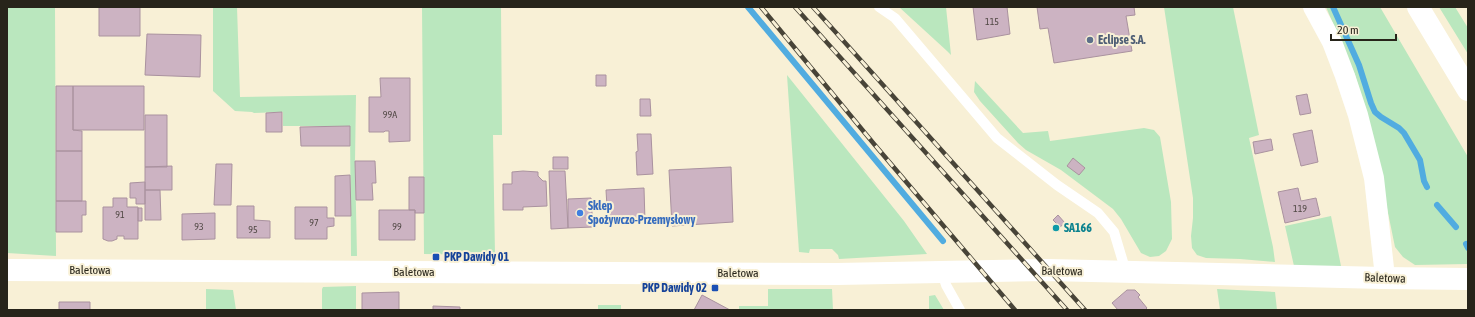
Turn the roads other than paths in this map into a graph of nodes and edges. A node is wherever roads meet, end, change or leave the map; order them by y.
1 (879, 7) edge
2 (1313, 7) edge
3 (1418, 7) edge
4 (1468, 90) edge
5 (7, 270) edge
6 (1126, 272) junction
7 (942, 273) junction
8 (1383, 278) junction
9 (1468, 279) edge
10 (960, 310) edge

1 - 6 lane
2 - 8 street
3 - 4 main road
5 - 7 main road, Baletowa
6 - 7 main road, Baletowa
6 - 8 main road, Baletowa
7 - 10 lane
8 - 9 main road, Baletowa

